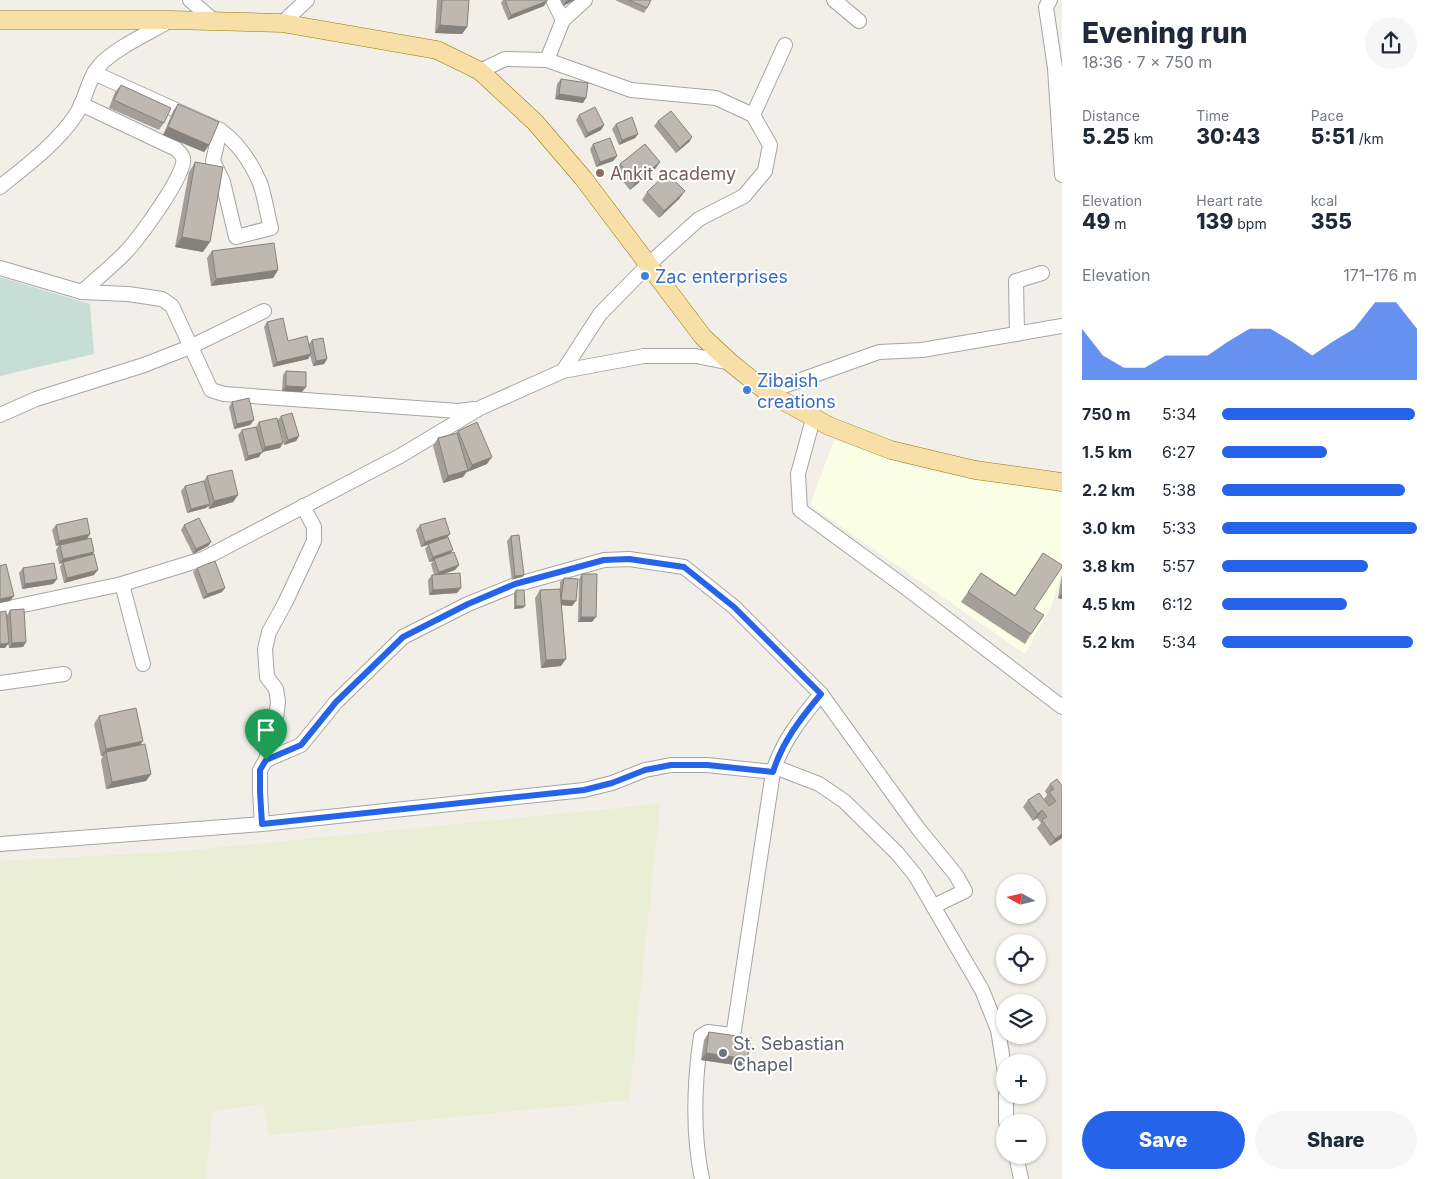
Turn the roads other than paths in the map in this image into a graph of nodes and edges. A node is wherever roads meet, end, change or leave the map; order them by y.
1 (190, 0) edge
2 (308, 0) edge
3 (553, 0) edge
4 (585, 0) edge
5 (834, 0) edge
6 (1050, 0) edge
7 (0, 20) edge
8 (171, 20) junction
9 (563, 20) junction
10 (214, 21) junction
11 (860, 21) dead end
12 (282, 23) junction
13 (785, 45) dead end
14 (547, 60) junction
15 (480, 71) junction
16 (94, 73) junction
17 (81, 104) junction
18 (753, 115) junction
19 (220, 130) junction
20 (1062, 175) edge
21 (0, 187) edge
22 (648, 264) junction
23 (0, 268) edge
24 (1042, 273) dead end
25 (82, 292) junction
26 (264, 311) dead end
27 (1062, 326) edge
28 (1017, 334) junction
29 (190, 347) junction
30 (731, 363) junction
31 (563, 371) junction
32 (767, 392) junction
33 (480, 408) junction
34 (0, 414) edge
35 (813, 419) junction
36 (1062, 482) edge
37 (303, 506) junction
38 (122, 584) junction
39 (0, 610) edge
40 (142, 664) dead end
41 (64, 674) dead end
42 (0, 683) edge
43 (821, 694) junction
44 (1062, 707) edge
45 (266, 760) junction
46 (774, 770) junction
47 (262, 824) junction
48 (0, 844) edge
49 (934, 906) junction
50 (1002, 1054) edge
51 (1018, 1164) edge
52 (702, 1179) edge
53 (1021, 1179) edge

1 - 10 street
2 - 12 street
3 - 9 street
4 - 9 street
5 - 11 street
6 - 20 street
7 - 8 main road
8 - 10 main road
8 - 16 street
9 - 14 street
10 - 12 main road
12 - 15 main road
13 - 18 street
14 - 15 street
14 - 18 street
15 - 22 main road
16 - 17 street
16 - 19 street
17 - 21 street
17 - 25 street
18 - 22 street
19 - 19 street
22 - 30 main road
22 - 31 street
23 - 25 street
24 - 28 street
25 - 29 street
26 - 29 street
27 - 28 street
28 - 32 street
29 - 33 street
29 - 34 street
30 - 31 street
30 - 32 main road
31 - 33 street
32 - 35 main road
33 - 37 street
35 - 36 main road
35 - 44 street
37 - 38 street
37 - 45 street
38 - 39 street
38 - 40 street
41 - 42 street
43 - 45 street
43 - 46 street
43 - 49 street
45 - 47 street
46 - 47 street
46 - 49 street
46 - 52 street
47 - 48 street
49 - 50 street
51 - 53 street

